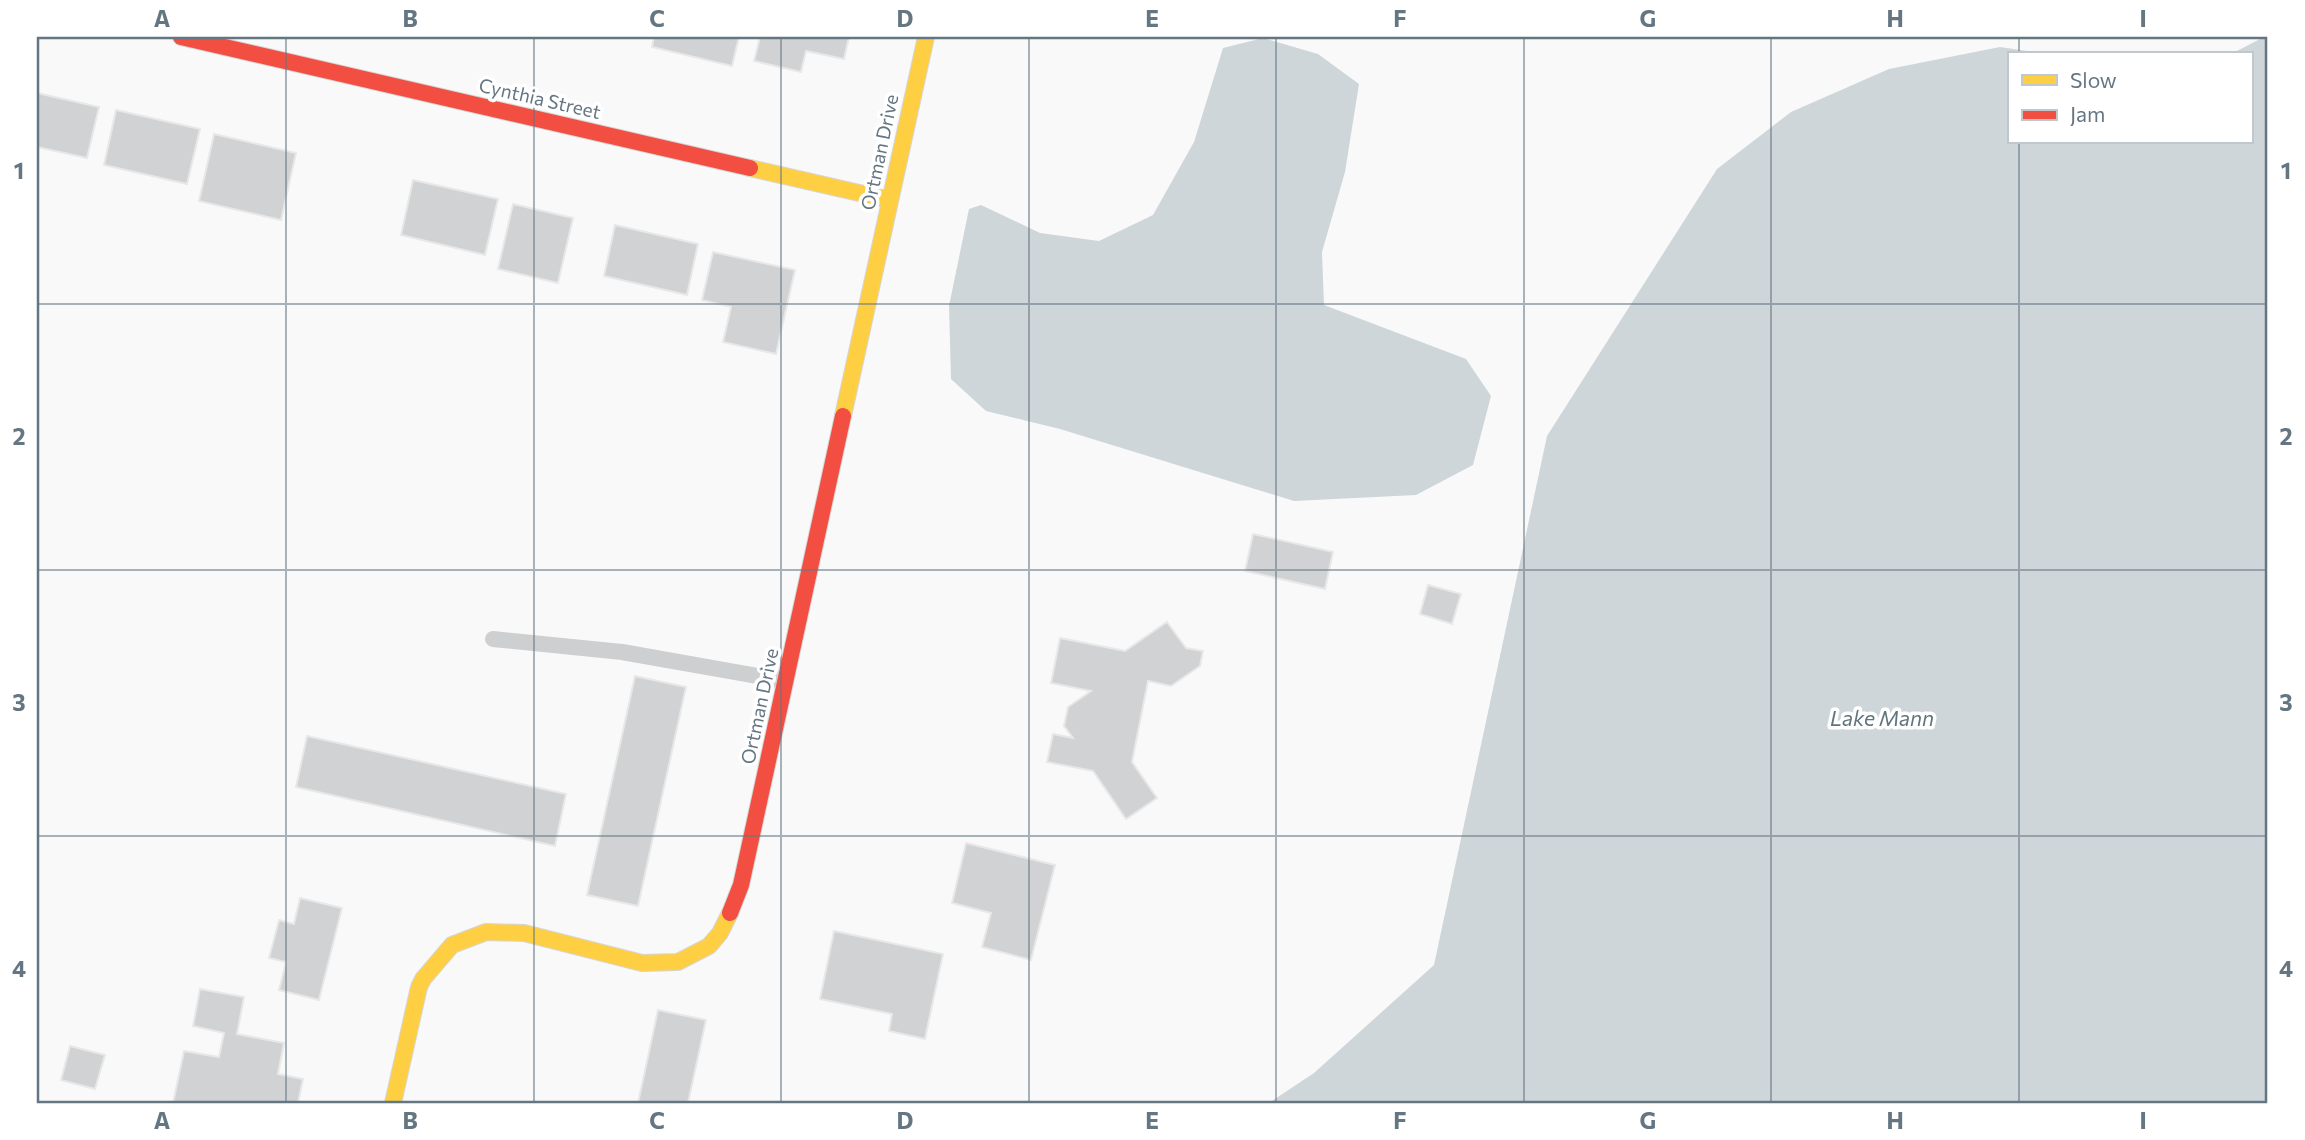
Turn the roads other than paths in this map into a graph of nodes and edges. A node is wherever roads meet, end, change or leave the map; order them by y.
1 (181, 37) edge
2 (926, 37) edge
3 (890, 200) junction
4 (492, 639) dead end
5 (786, 681) junction
6 (393, 1103) edge

1 - 3 street, Cynthia Street
2 - 3 street, Ortman Drive
3 - 5 street, Ortman Drive
4 - 5 lane
5 - 6 street, Ortman Drive

